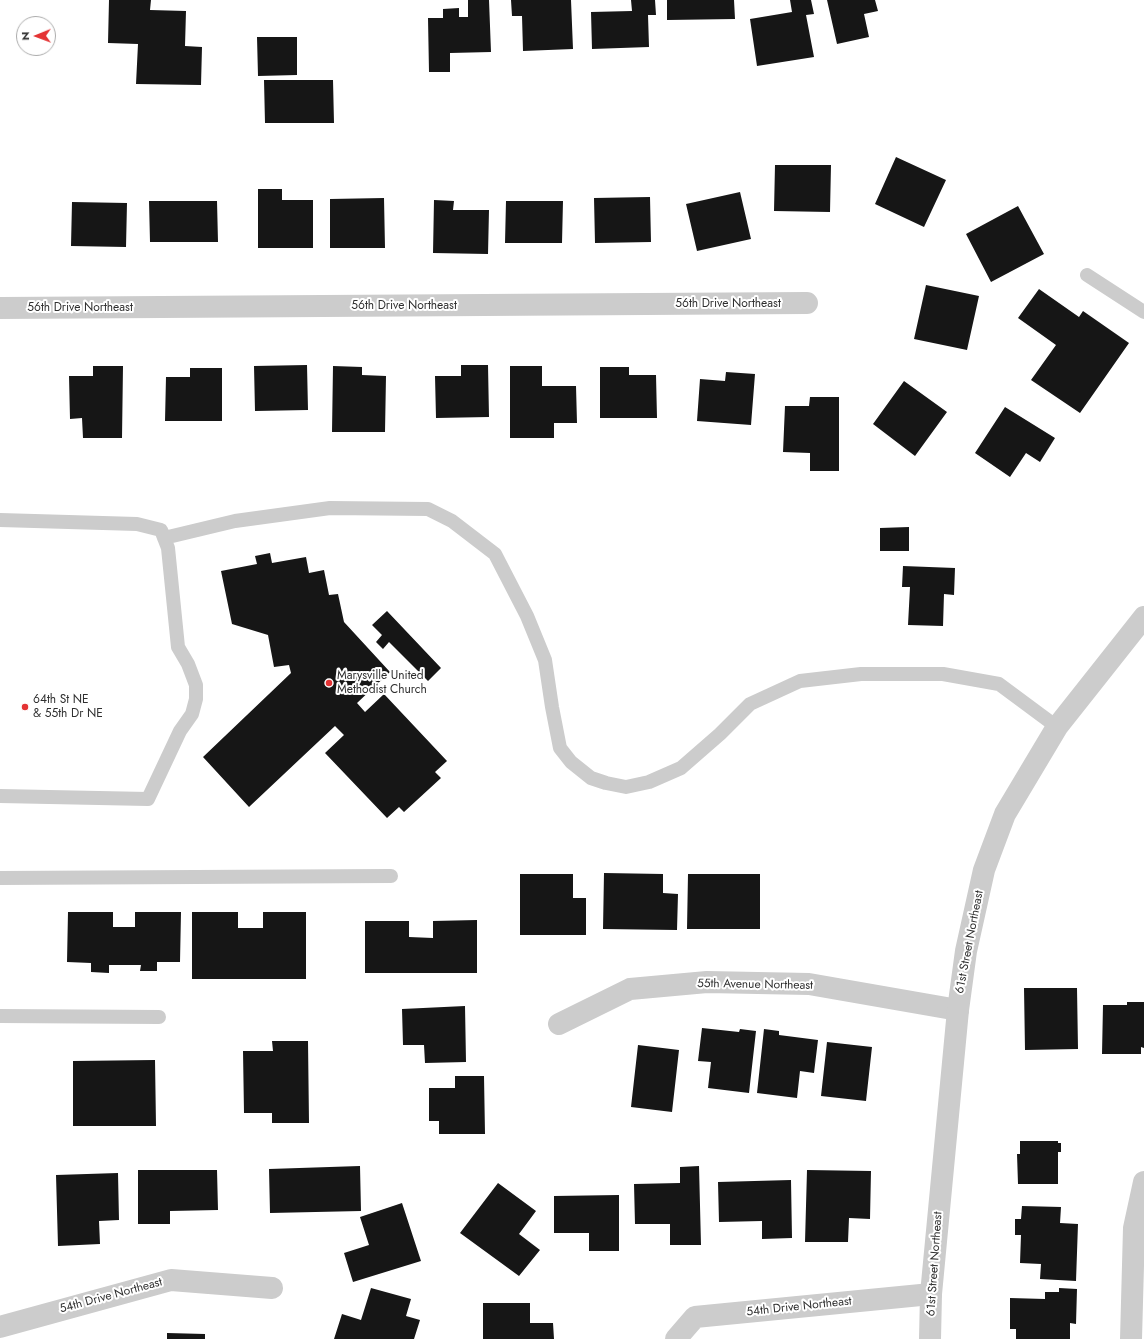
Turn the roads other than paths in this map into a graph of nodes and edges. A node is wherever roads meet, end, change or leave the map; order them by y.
1 (1087, 275) dead end
2 (807, 303) dead end
3 (0, 308) edge
4 (1144, 312) edge
5 (0, 520) edge
6 (164, 538) junction
7 (1144, 616) edge
8 (1057, 727) junction
9 (0, 796) edge
10 (391, 876) dead end
11 (0, 878) edge
12 (958, 1010) junction
13 (0, 1016) edge
14 (159, 1017) dead end
15 (558, 1024) dead end
16 (1144, 1182) edge
17 (272, 1288) dead end
18 (931, 1294) junction
19 (0, 1327) edge
20 (676, 1339) edge
21 (930, 1339) edge
22 (1130, 1339) edge

1 - 4 lane
2 - 3 street, 56th Drive Northeast
5 - 6 lane
6 - 8 lane
6 - 9 lane
7 - 8 street, 61st Street Northeast
8 - 12 street, 61st Street Northeast
10 - 11 lane
12 - 15 street, 55th Avenue Northeast
12 - 18 street, 61st Street Northeast
13 - 14 lane
16 - 22 street
17 - 19 street, 54th Drive Northeast
18 - 20 street, 54th Drive Northeast
18 - 21 street, 61st Street Northeast

